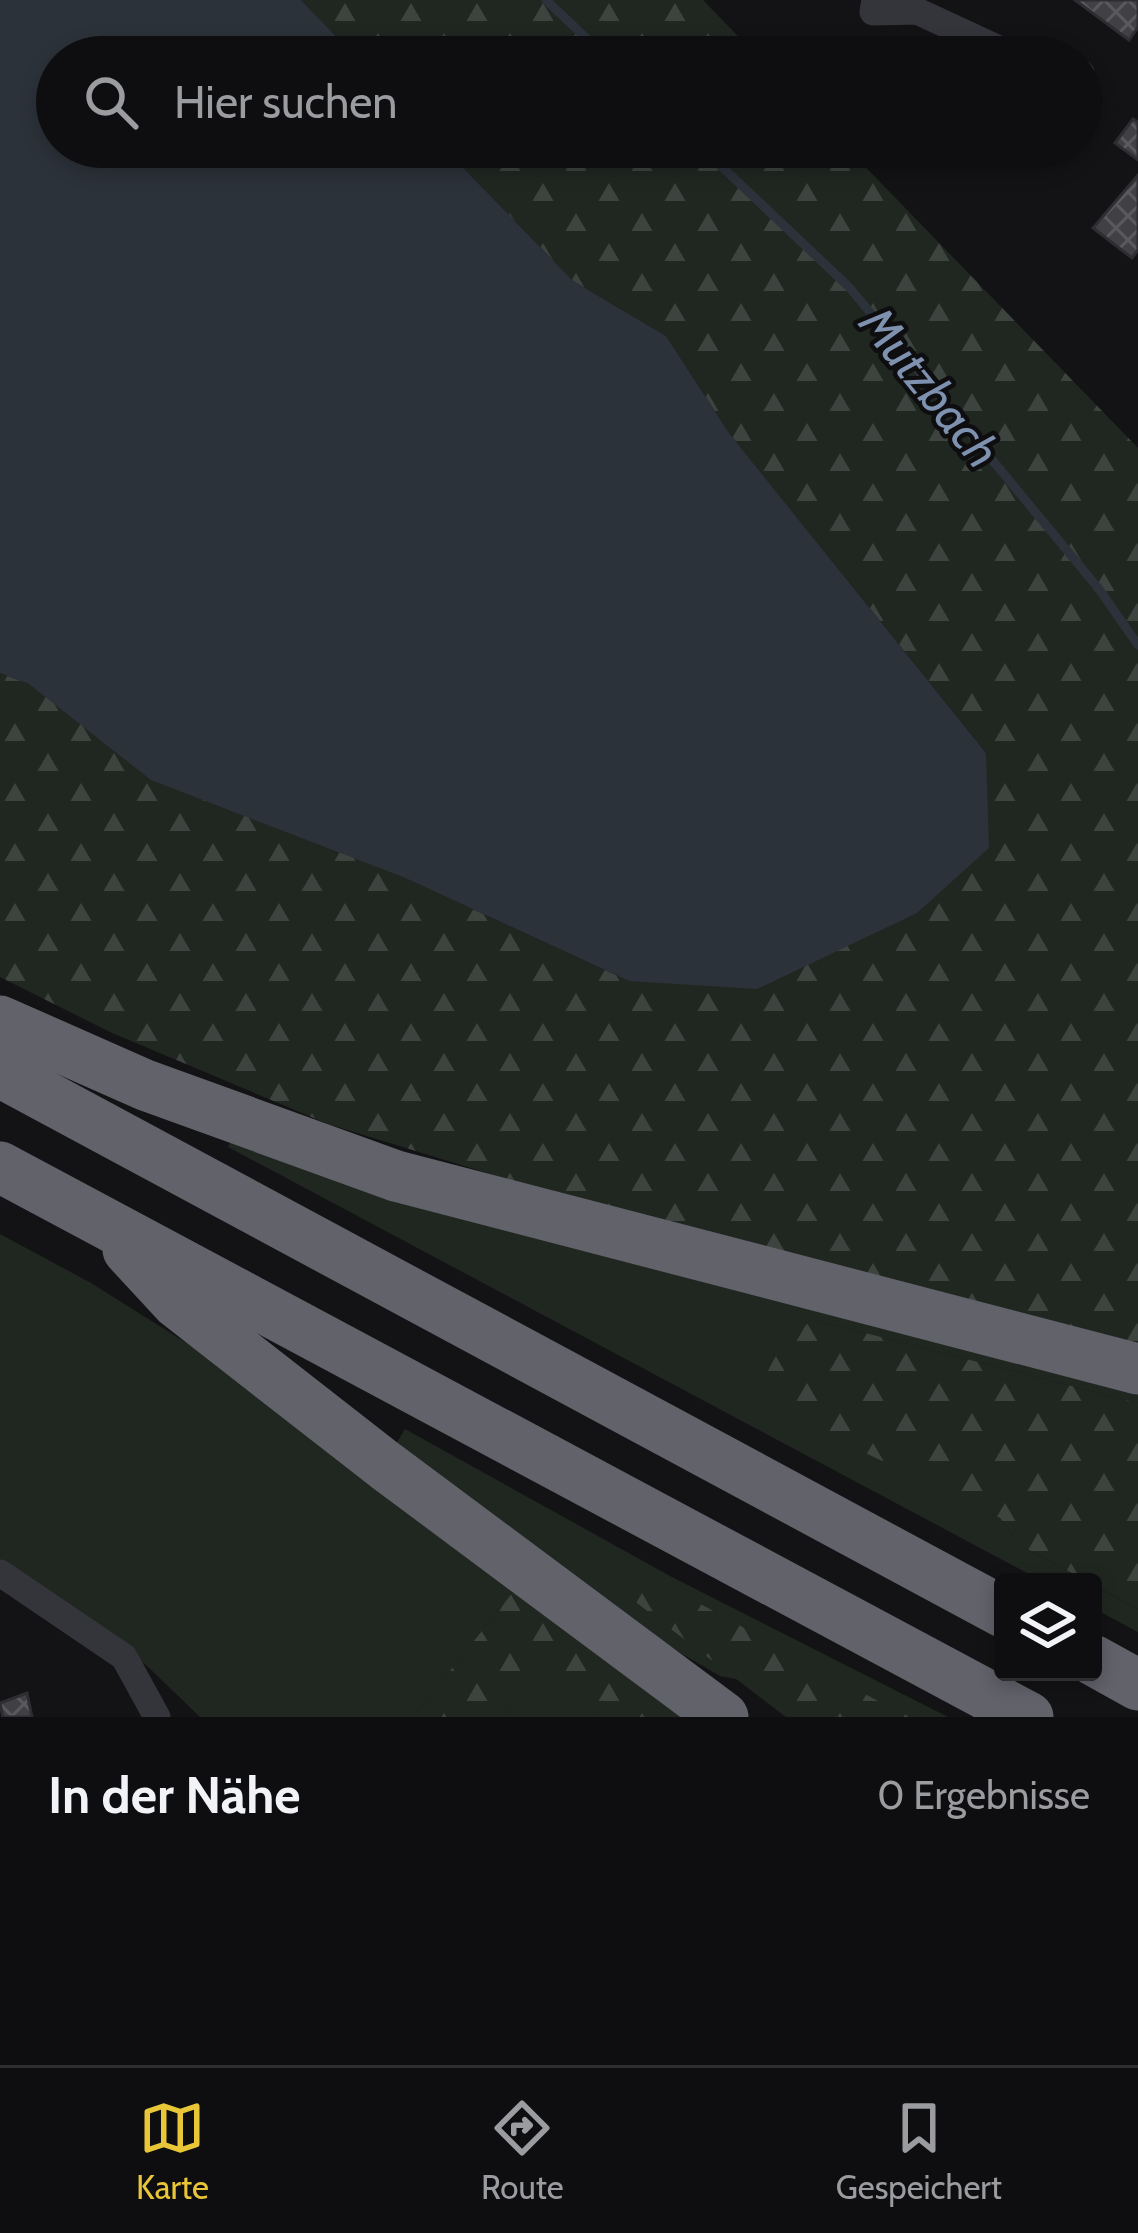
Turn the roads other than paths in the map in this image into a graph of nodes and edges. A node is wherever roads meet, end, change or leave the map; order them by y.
1 (875, 0) edge
2 (971, 36) edge
3 (0, 1021) edge
4 (0, 1072) edge
5 (0, 1167) edge
6 (98, 1219) junction
7 (1138, 1369) edge
8 (0, 1573) edge
9 (994, 1607) edge
10 (1102, 1665) edge
11 (1138, 1684) edge
12 (157, 1717) edge
13 (723, 1717) edge
14 (1028, 1717) edge

1 - 2 street
3 - 7 highway
4 - 9 highway
5 - 6 highway
6 - 13 highway
6 - 14 highway
8 - 12 street
10 - 11 highway

